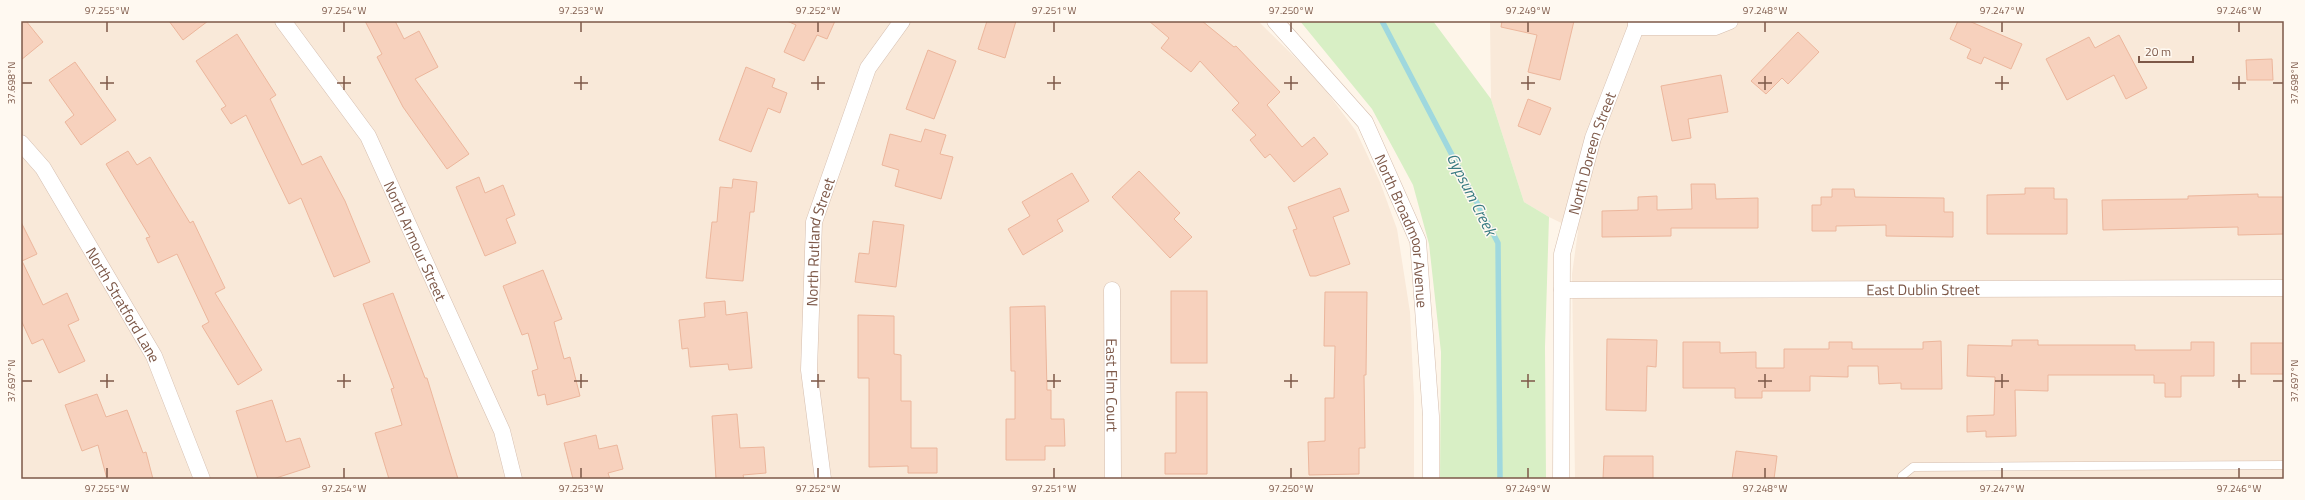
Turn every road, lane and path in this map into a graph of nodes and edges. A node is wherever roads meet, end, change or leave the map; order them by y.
1 (282, 21) edge
2 (902, 21) edge
3 (1275, 21) edge
4 (1730, 21) edge
5 (1636, 24) edge
6 (21, 143) edge
7 (2284, 288) edge
8 (1112, 290) dead end
9 (1562, 290) junction
10 (2284, 465) edge
11 (202, 479) edge
12 (514, 479) edge
13 (823, 479) edge
14 (1113, 479) edge
15 (1431, 479) edge
16 (1561, 479) edge
17 (1902, 479) edge

1 - 12 street, North Armour Street
2 - 13 street, North Rutland Street
3 - 15 street, North Broadmoor Avenue
4 - 5 street
5 - 9 street, North Doreen Street
6 - 11 street, North Stratford Lane
7 - 9 street, East Dublin Street
8 - 14 street, East Elm Court
9 - 16 street
10 - 17 lane

